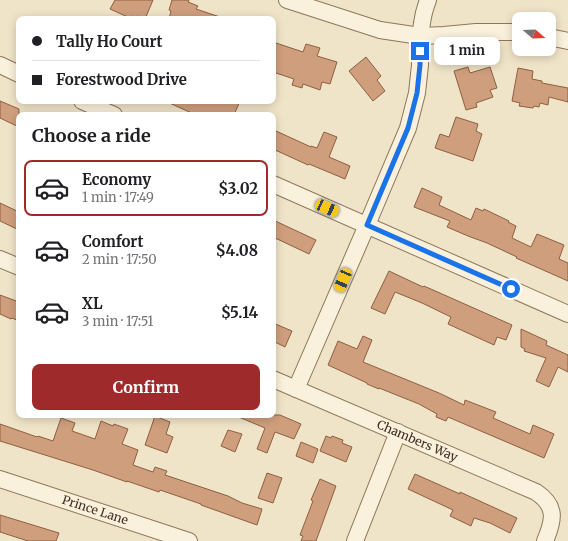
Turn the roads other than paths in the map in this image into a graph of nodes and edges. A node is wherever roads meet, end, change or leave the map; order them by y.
1 (287, 0) edge
2 (428, 0) edge
3 (512, 32) edge
4 (420, 36) junction
5 (556, 38) edge
6 (568, 41) edge
7 (0, 65) edge
8 (16, 73) edge
9 (89, 104) edge
10 (107, 112) edge
11 (276, 185) edge
12 (367, 225) junction
13 (0, 259) edge
14 (16, 266) edge
15 (568, 314) edge
16 (276, 380) edge
17 (296, 389) junction
18 (398, 432) junction
19 (0, 479) edge
20 (189, 541) edge
21 (355, 541) edge
22 (545, 541) edge

1 - 4 street
2 - 4 street
3 - 4 street
4 - 12 street
5 - 6 street
7 - 8 street
9 - 10 street
11 - 12 street
12 - 15 street
12 - 17 street
13 - 14 street
16 - 17 street, Chambers Way
17 - 18 street, Chambers Way
18 - 21 street
18 - 22 street, Chambers Way
19 - 20 street, Prince Lane

